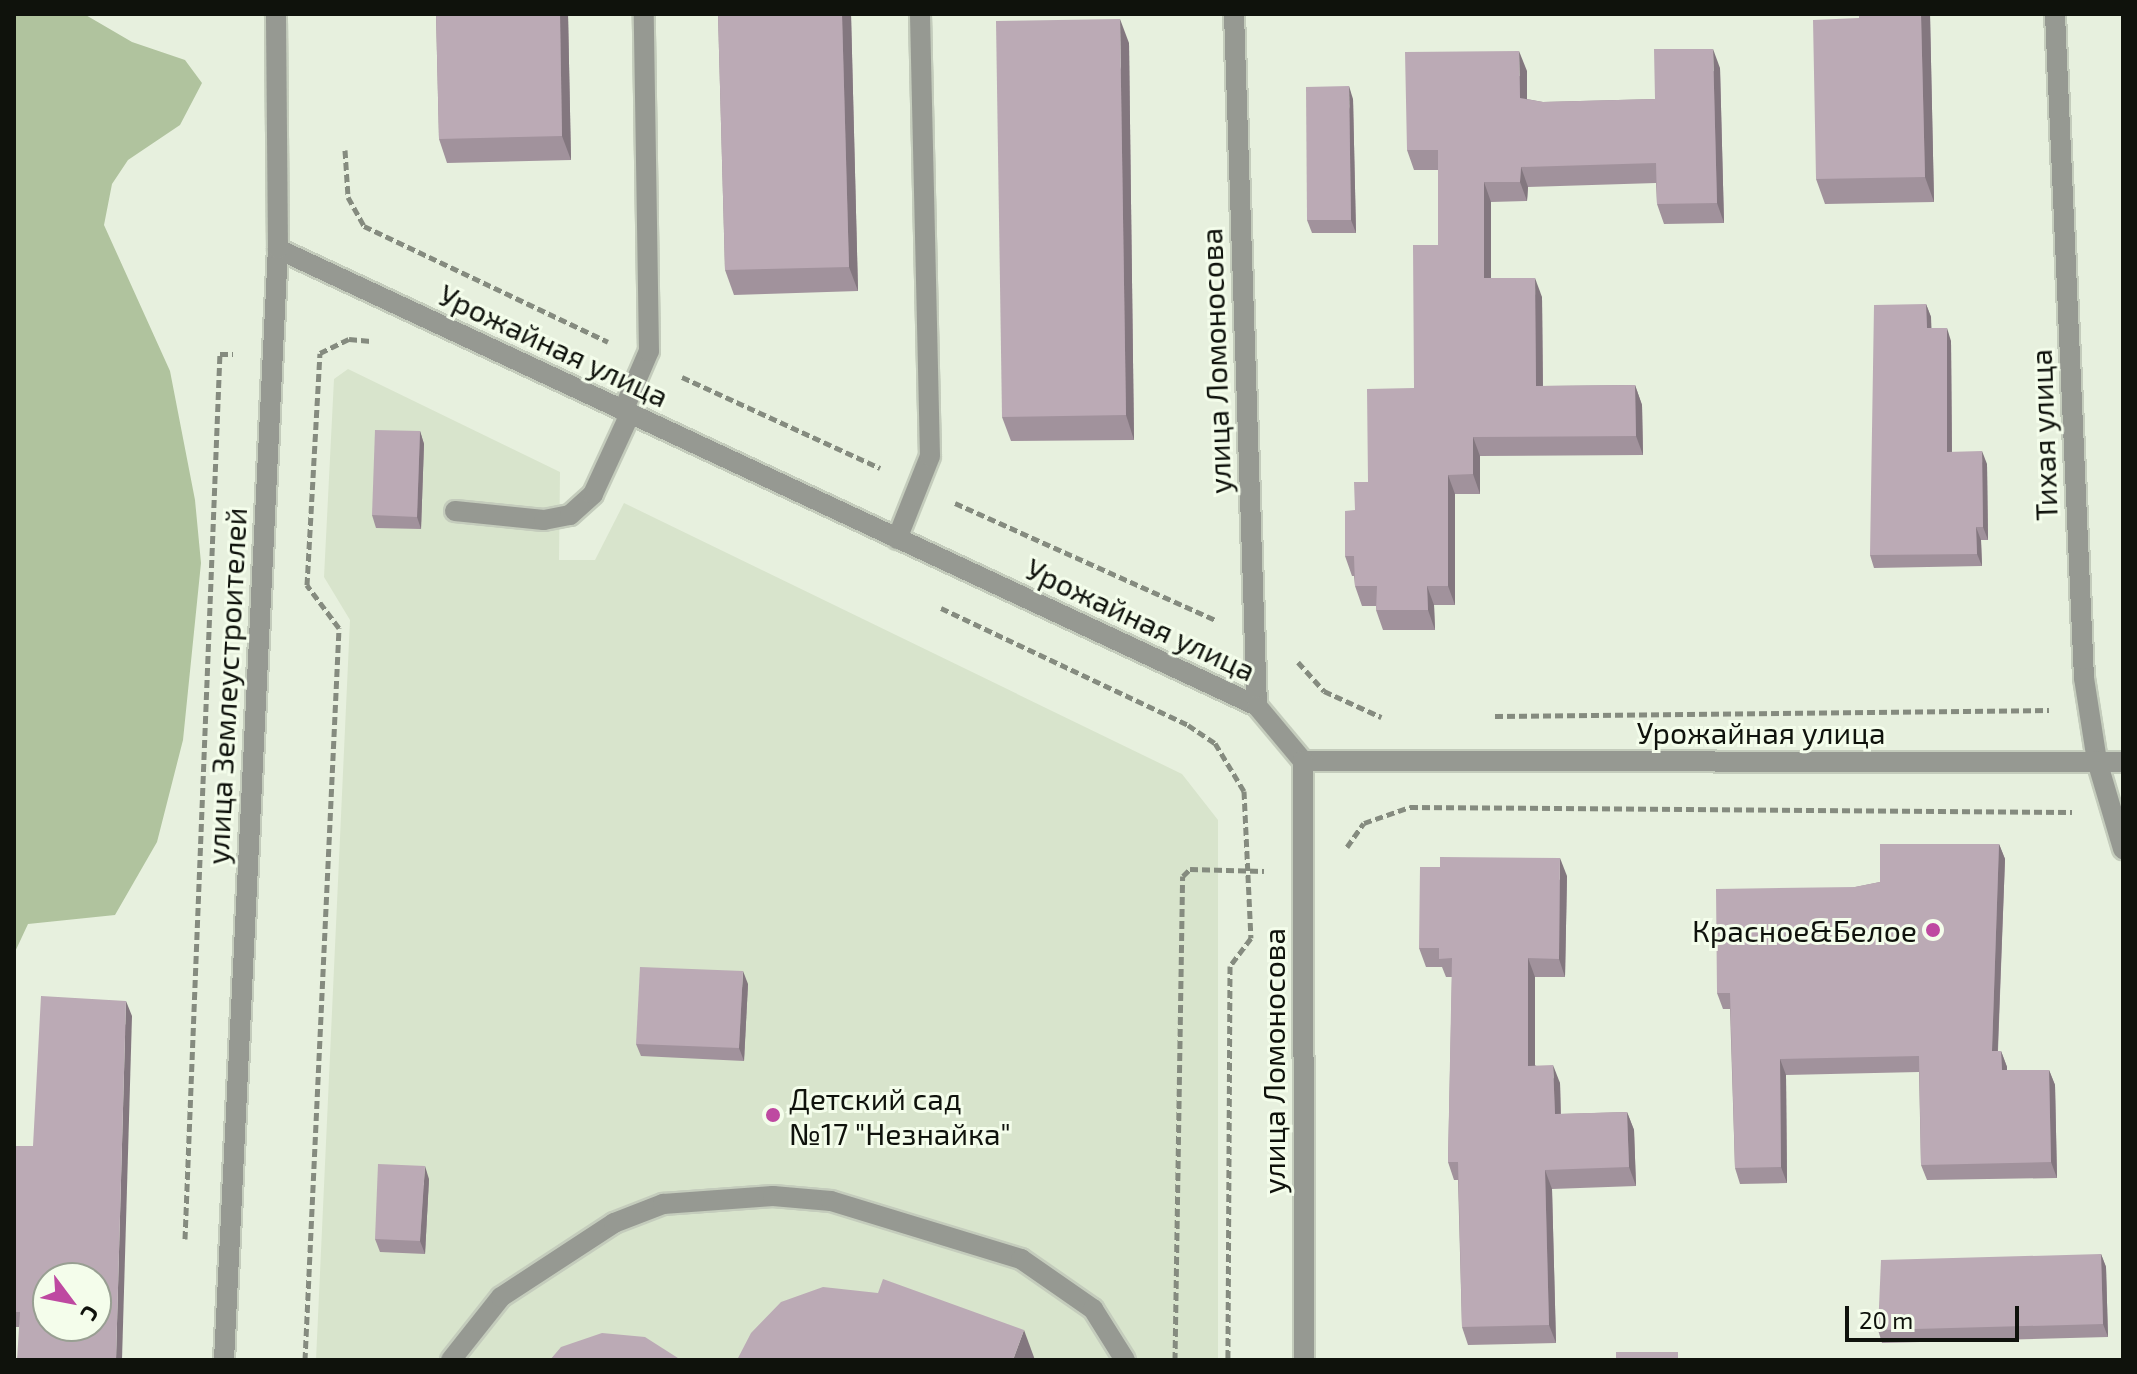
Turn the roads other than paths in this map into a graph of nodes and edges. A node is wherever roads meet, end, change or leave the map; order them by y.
1 (276, 14) edge
2 (644, 14) edge
3 (920, 14) edge
4 (1234, 14) edge
5 (2055, 14) edge
6 (278, 249) junction
7 (626, 412) junction
8 (455, 511) dead end
9 (897, 539) junction
10 (1257, 706) junction
11 (1303, 761) junction
12 (2097, 761) junction
13 (2123, 762) edge
14 (2123, 849) edge
15 (224, 1360) edge
16 (451, 1360) edge
17 (1125, 1360) edge
18 (1304, 1360) edge

1 - 6 street, улица Землеустроителей
2 - 7 street
3 - 9 street
4 - 10 street, улица Ломоносова
5 - 12 street, Тихая улица
6 - 7 street, Урожайная улица
6 - 15 street, улица Землеустроителей
7 - 8 street
7 - 9 street, Урожайная улица
9 - 10 street, Урожайная улица
10 - 11 street, Урожайная улица
11 - 12 street, Урожайная улица
11 - 18 street, улица Ломоносова
12 - 13 street, Урожайная улица
12 - 14 street, Тихая улица
16 - 17 street

